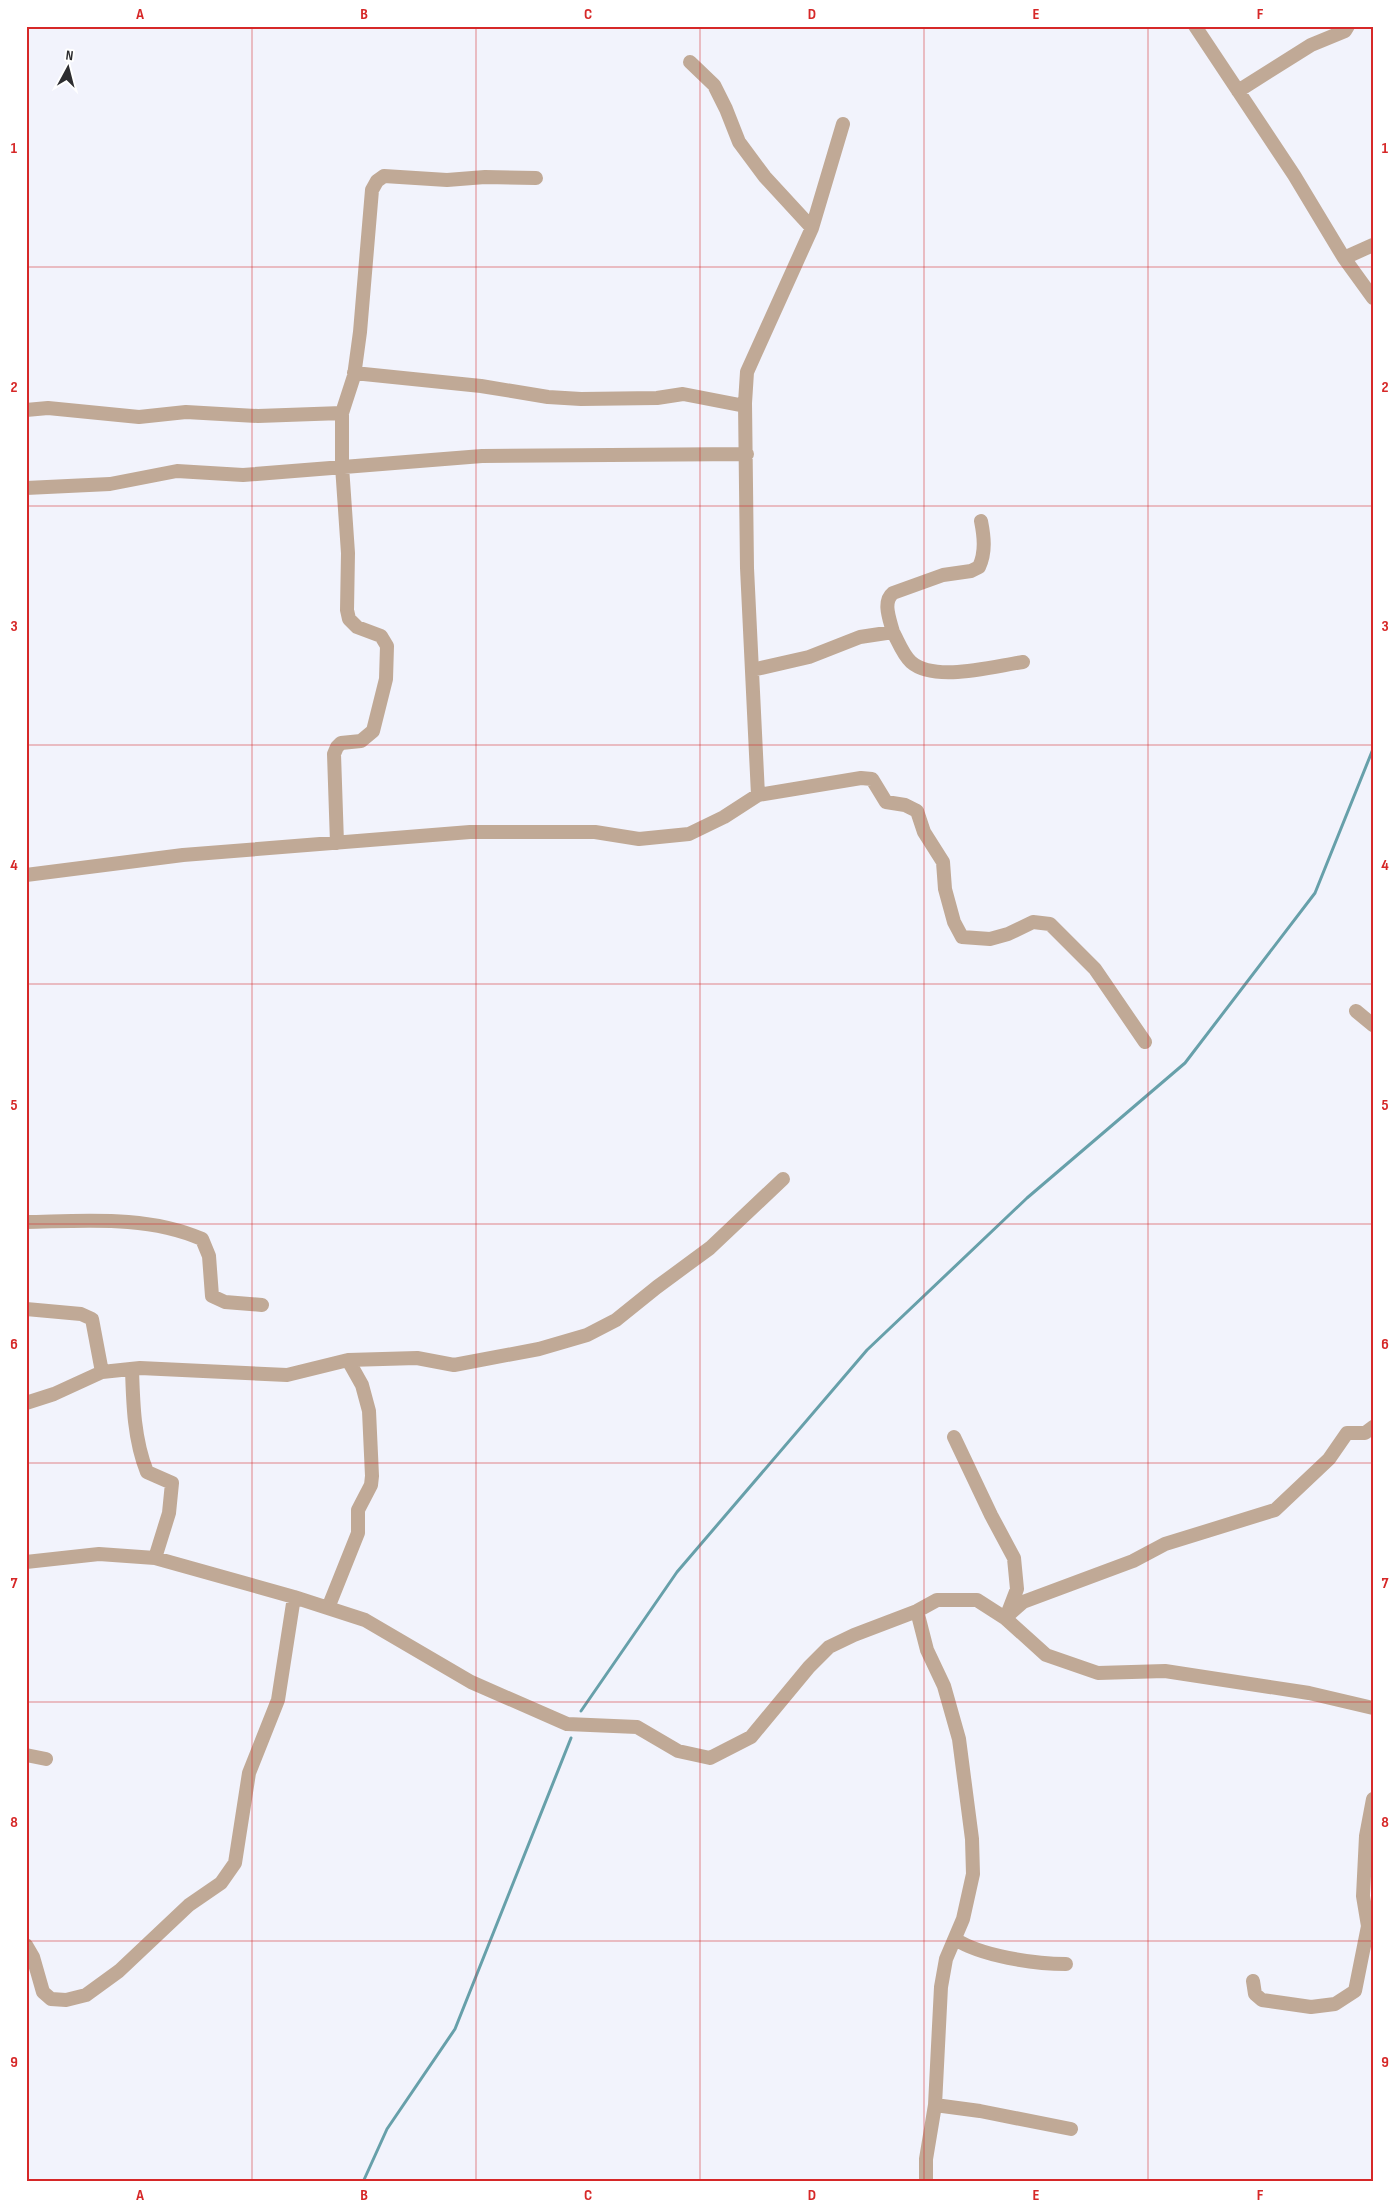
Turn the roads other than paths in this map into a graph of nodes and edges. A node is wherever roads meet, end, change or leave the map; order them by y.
1 (1195, 26) edge
2 (1348, 26) edge
3 (690, 62) dead end
4 (1238, 91) junction
5 (843, 124) dead end
6 (536, 178) dead end
7 (812, 228) junction
8 (1373, 245) edge
9 (1344, 258) junction
10 (1373, 298) edge
11 (354, 373) junction
12 (745, 406) junction
13 (26, 410) edge
14 (342, 413) junction
15 (747, 454) junction
16 (342, 466) junction
17 (26, 488) edge
18 (981, 521) dead end
19 (893, 632) junction
20 (1023, 662) dead end
21 (752, 670) junction
22 (758, 795) junction
23 (337, 843) junction
24 (26, 875) edge
25 (1356, 1011) dead end
26 (1373, 1025) edge
27 (1145, 1042) dead end
28 (783, 1179) dead end
29 (26, 1222) edge
30 (262, 1305) dead end
31 (26, 1309) edge
32 (348, 1360) junction
33 (132, 1369) junction
34 (102, 1372) junction
35 (26, 1403) edge
36 (1373, 1427) edge
37 (954, 1437) dead end
38 (155, 1558) junction
39 (26, 1562) edge
40 (294, 1597) junction
41 (328, 1608) junction
42 (917, 1611) junction
43 (1006, 1618) junction
44 (1373, 1708) edge
45 (26, 1755) edge
46 (46, 1759) dead end
47 (1373, 1799) edge
48 (955, 1939) junction
49 (26, 1945) edge
50 (1066, 1964) dead end
51 (1253, 1981) dead end
52 (935, 2106) junction
53 (1071, 2129) dead end
54 (926, 2182) edge

1 - 4 street
2 - 4 street
3 - 7 street
4 - 9 street
5 - 7 street
6 - 11 street
7 - 12 street
8 - 9 street
9 - 10 street
11 - 12 street
11 - 14 street
12 - 15 street
13 - 14 street
14 - 16 street
15 - 16 street
15 - 21 street
16 - 17 street
16 - 23 street
18 - 19 street
19 - 20 street
19 - 21 street
21 - 22 street
22 - 23 street
22 - 27 street
23 - 24 street
25 - 26 street
28 - 32 street
29 - 30 street
31 - 34 street
32 - 33 street
32 - 41 street
33 - 34 street
33 - 38 street
34 - 35 street
36 - 43 street
37 - 43 street
38 - 39 street
38 - 40 street
40 - 41 street
40 - 49 street
41 - 42 street
42 - 43 street
42 - 48 street
43 - 44 street
45 - 46 street
47 - 51 street
48 - 50 street
48 - 52 street
52 - 53 street
52 - 54 street

